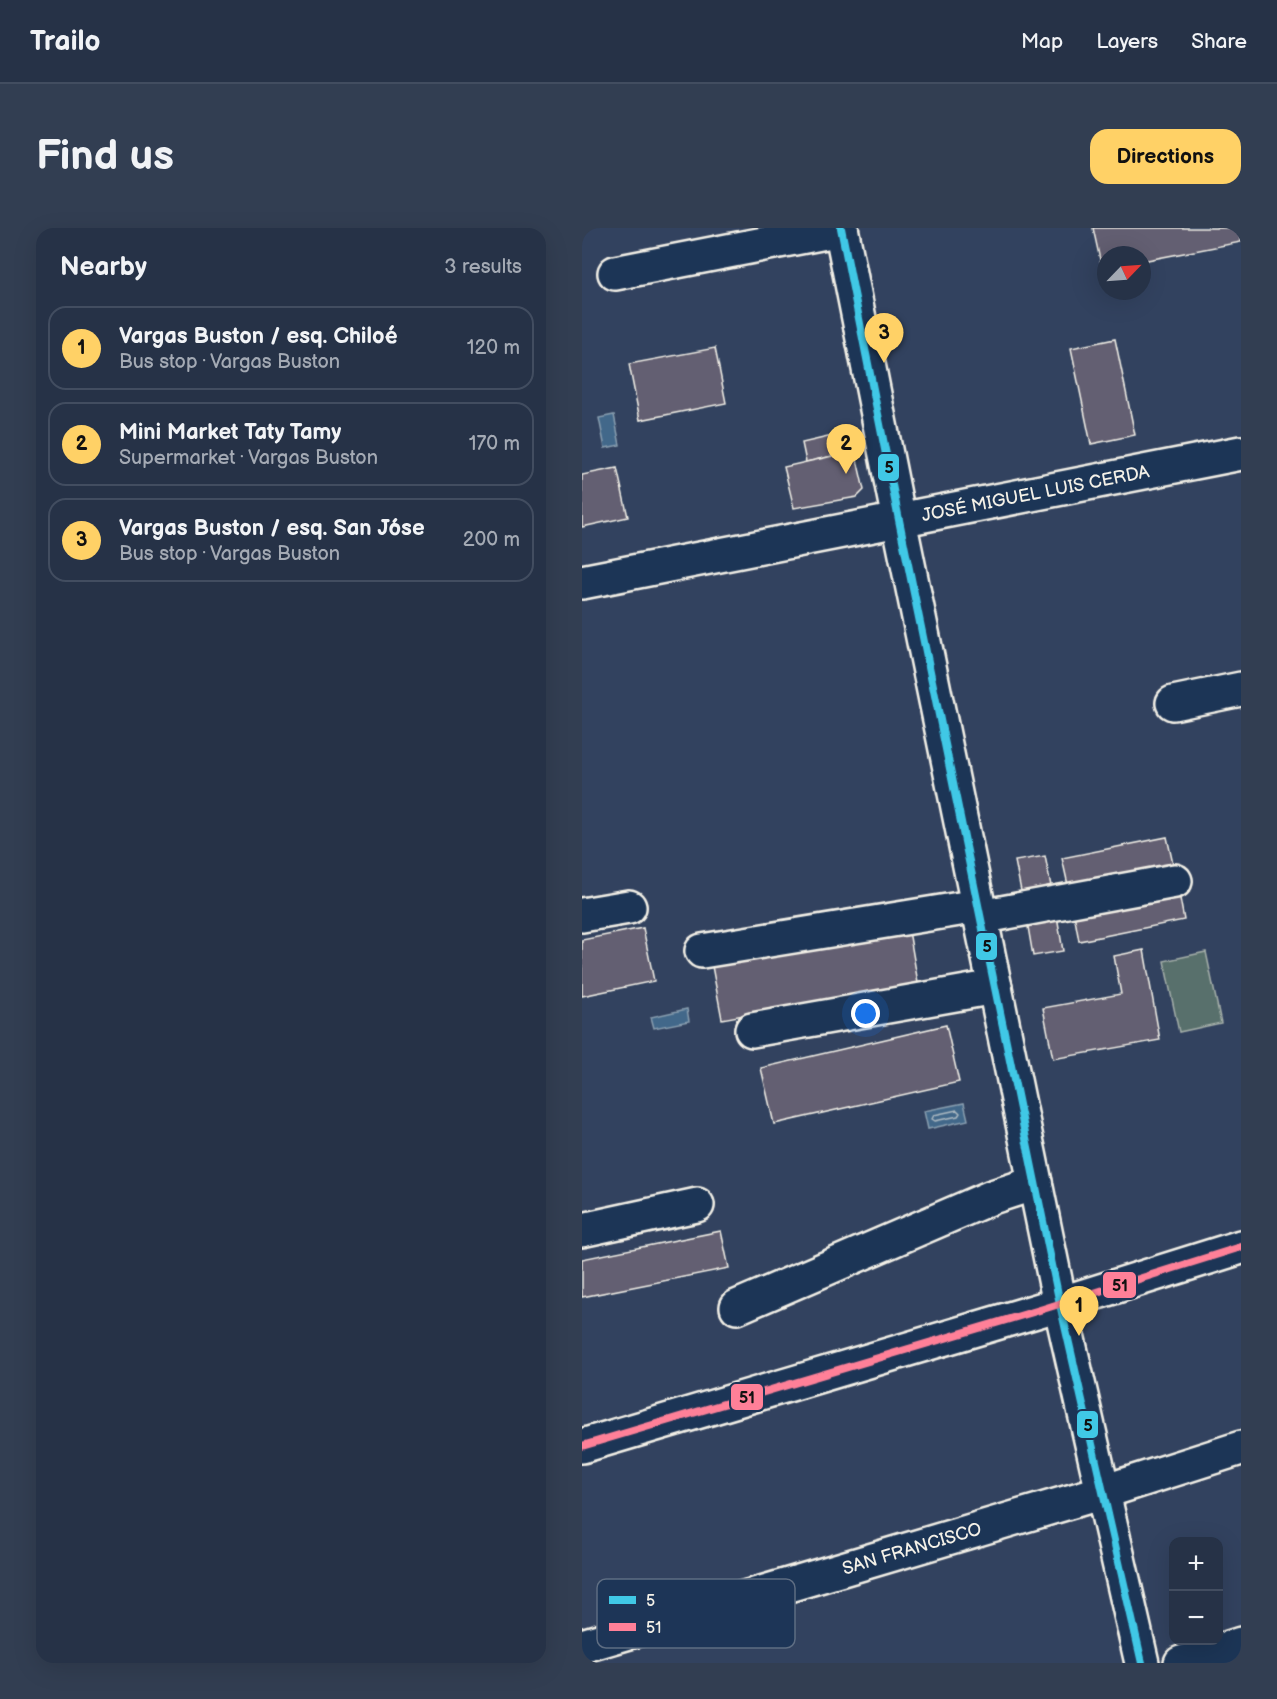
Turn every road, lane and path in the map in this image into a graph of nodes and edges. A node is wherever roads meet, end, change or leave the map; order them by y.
1 (841, 228) edge
2 (615, 273) dead end
3 (1241, 453) edge
4 (899, 520) junction
5 (582, 582) edge
6 (1241, 690) edge
7 (1173, 703) dead end
8 (1174, 881) dead end
9 (629, 907) dead end
10 (979, 911) junction
11 (582, 915) edge
12 (702, 951) dead end
13 (995, 987) junction
14 (752, 1030) dead end
15 (1035, 1184) junction
16 (697, 1205) dead end
17 (582, 1230) edge
18 (1241, 1247) edge
19 (1060, 1304) junction
20 (737, 1307) dead end
21 (582, 1446) edge
22 (1241, 1448) edge
23 (1103, 1492) junction
24 (795, 1583) edge
25 (597, 1642) edge
26 (1241, 1644) edge
27 (582, 1646) edge
28 (1142, 1663) edge
29 (1181, 1663) edge

1 - 2 street
1 - 4 street
3 - 4 street, JOSÉ MIGUEL LUIS CERDA
4 - 5 street, JOSÉ MIGUEL LUIS CERDA
4 - 10 street
6 - 7 street
8 - 10 street
9 - 11 street
10 - 12 street
10 - 13 street
13 - 14 street
13 - 15 street
15 - 19 street
15 - 20 street
16 - 17 street
18 - 19 street
19 - 21 street
19 - 23 street
22 - 23 street, SAN FRANCISCO
23 - 24 street, SAN FRANCISCO
23 - 28 street
25 - 27 street, SAN FRANCISCO
26 - 29 street

